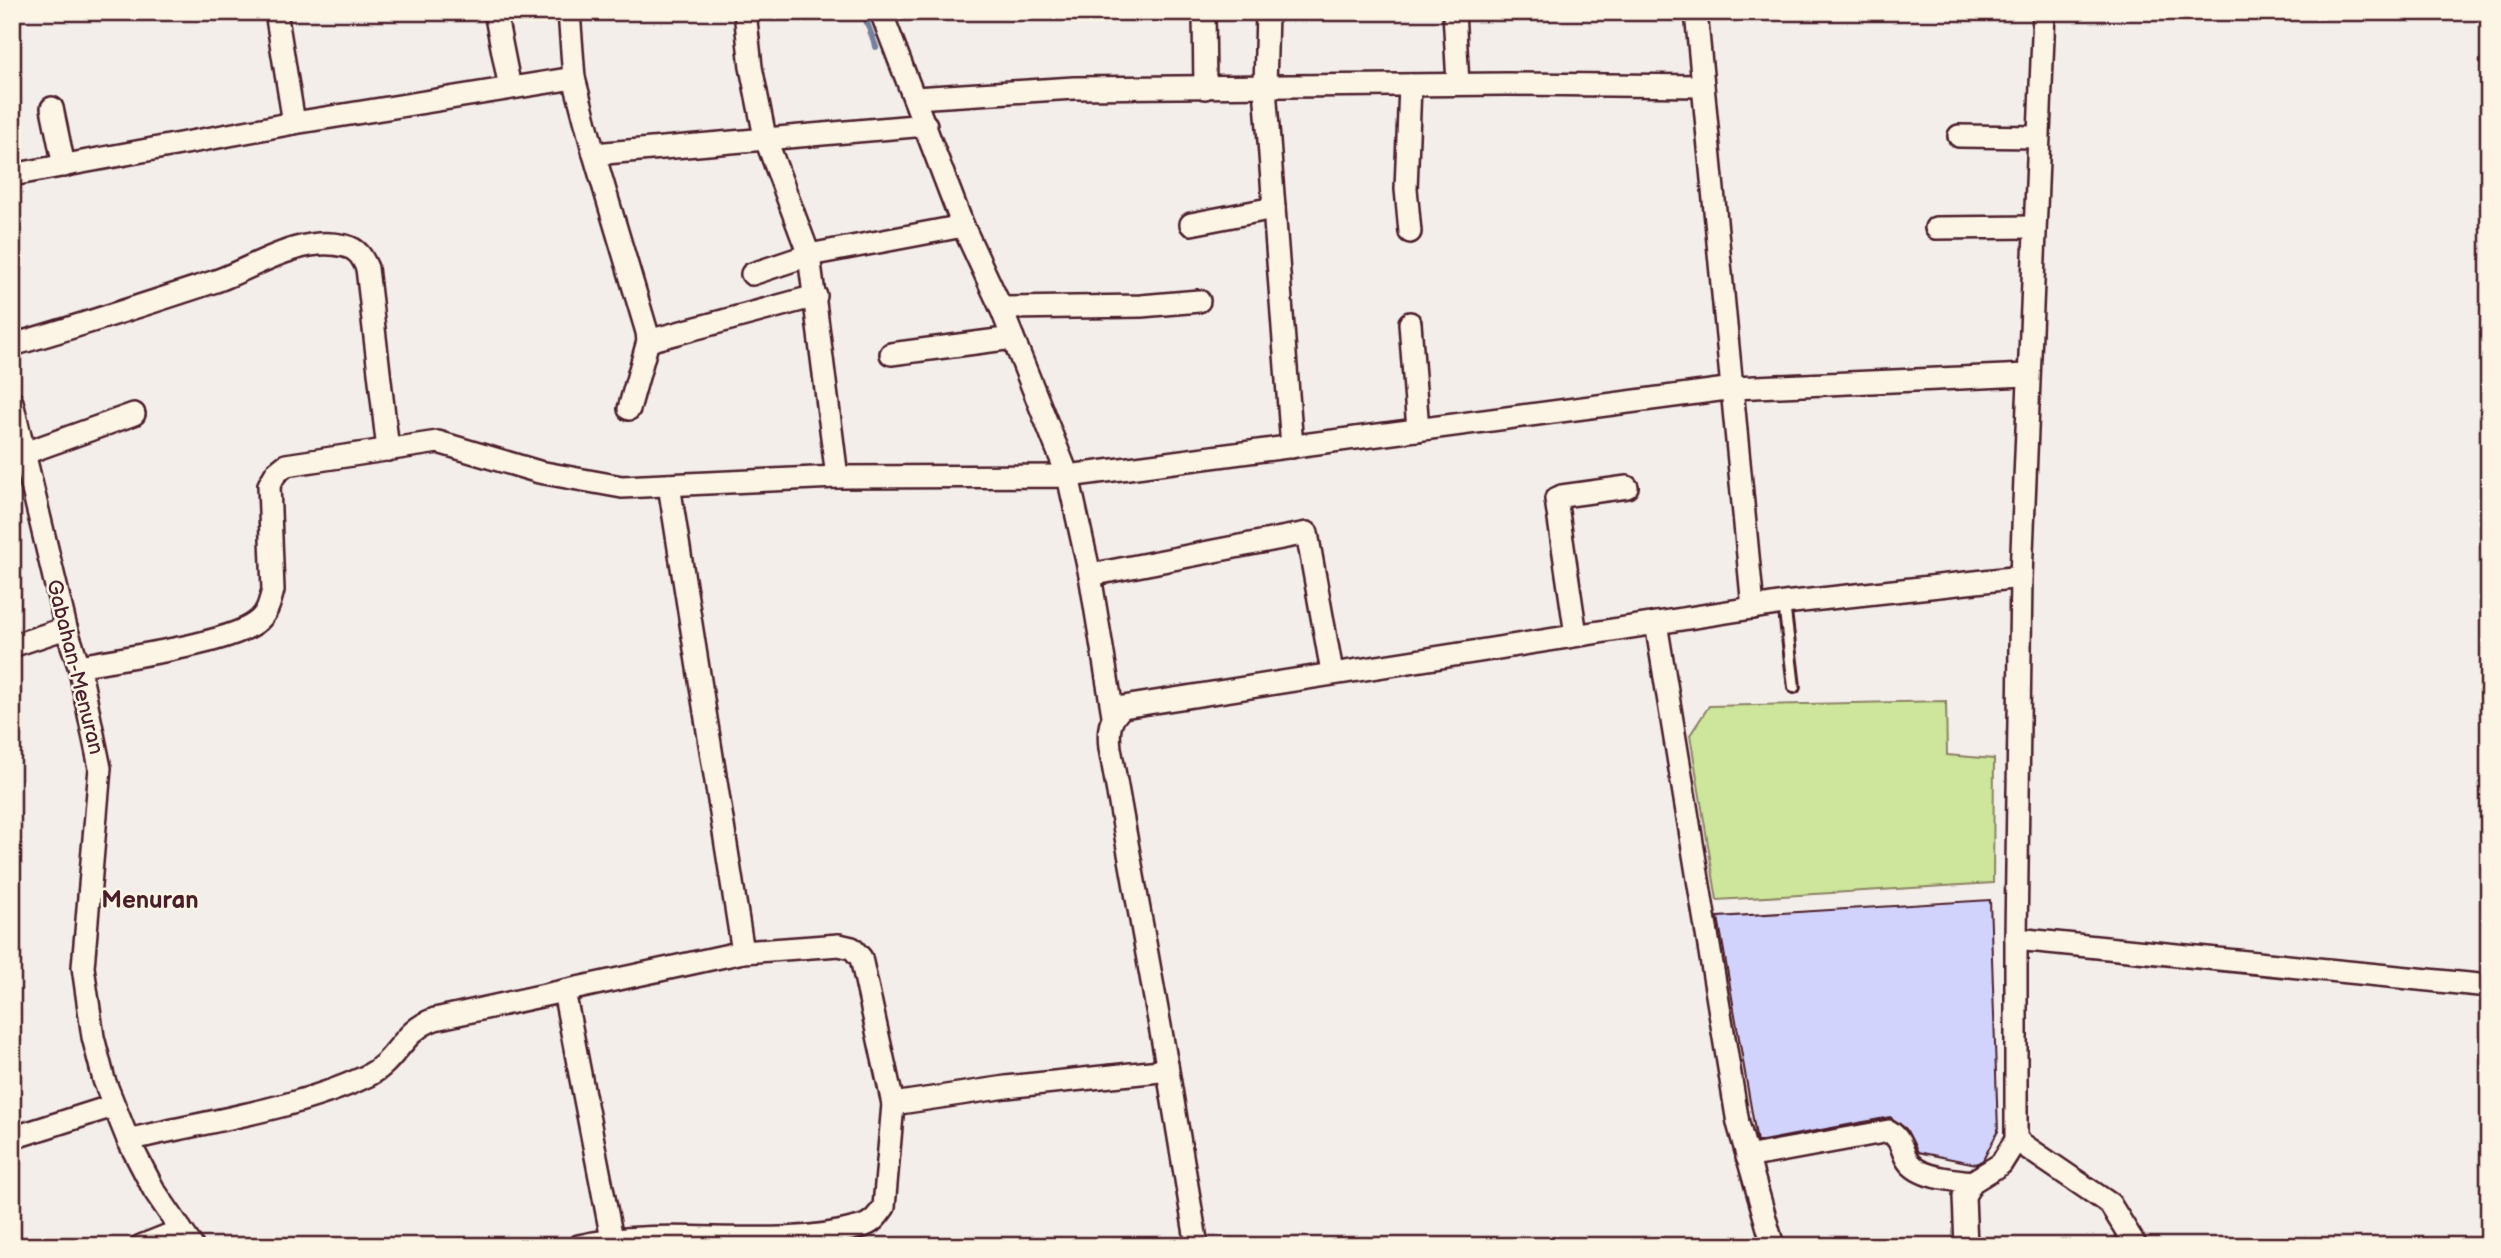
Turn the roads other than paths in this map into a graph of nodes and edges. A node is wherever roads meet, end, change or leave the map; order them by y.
1 (276, 12) edge
2 (495, 12) edge
3 (569, 12) edge
4 (745, 12) edge
5 (881, 12) edge
6 (1204, 12) edge
7 (1267, 12) edge
8 (1454, 12) edge
9 (1696, 12) edge
10 (2044, 12) edge
11 (574, 79) junction
12 (1458, 84) junction
13 (1410, 85) junction
14 (1703, 86) junction
15 (510, 88) junction
16 (1205, 88) junction
17 (1265, 88) junction
18 (915, 98) junction
19 (52, 108) dead end
20 (294, 123) junction
21 (926, 125) junction
22 (1959, 136) dead end
23 (2038, 137) junction
24 (765, 138) junction
25 (594, 153) junction
26 (64, 166) junction
27 (12, 175) edge
28 (1274, 208) junction
29 (1191, 224) dead end
30 (963, 226) junction
31 (2034, 227) junction
32 (1936, 228) dead end
33 (1410, 232) dead end
34 (809, 254) junction
35 (752, 274) dead end
36 (816, 296) junction
37 (1199, 301) dead end
38 (1001, 308) junction
39 (1410, 323) dead end
40 (1013, 338) junction
41 (648, 341) junction
42 (12, 345) edge
43 (891, 354) dead end
44 (2027, 375) junction
45 (1734, 388) junction
46 (12, 402) edge
47 (629, 409) dead end
48 (134, 414) dead end
49 (1418, 430) junction
50 (1292, 447) junction
51 (388, 450) junction
52 (25, 453) junction
53 (1068, 476) junction
54 (838, 477) junction
55 (669, 485) junction
56 (1627, 487) dead end
57 (1090, 575) junction
58 (2021, 577) junction
59 (1784, 603) junction
60 (1753, 608) junction
61 (1656, 623) junction
62 (66, 628) junction
63 (1576, 635) junction
64 (12, 646) edge
65 (79, 666) junction
66 (1332, 672) junction
67 (1794, 687) dead end
68 (1113, 715) junction
69 (2016, 939) junction
70 (743, 952) junction
71 (2489, 986) edge
72 (564, 991) junction
73 (1167, 1065) junction
74 (893, 1104) junction
75 (113, 1106) junction
76 (12, 1138) edge
77 (128, 1140) junction
78 (2016, 1140) junction
79 (1747, 1157) junction
80 (1972, 1182) junction
81 (187, 1238) edge
82 (612, 1238) junction
83 (788, 1241) edge
84 (141, 1246) edge
85 (579, 1246) edge
86 (1197, 1246) edge
87 (1773, 1246) edge
88 (1966, 1246) edge
89 (2136, 1246) edge

1 - 20 street
2 - 15 street
3 - 11 street
4 - 24 street
5 - 18 street
6 - 16 street
7 - 17 street
8 - 12 street
9 - 14 street
10 - 23 street
11 - 15 street
11 - 25 street
12 - 13 street
12 - 14 street
13 - 17 street
13 - 33 street
14 - 45 street
15 - 20 street
16 - 17 street
16 - 18 street
17 - 28 street
18 - 21 street
19 - 26 street
20 - 26 street
21 - 24 street
21 - 30 street
22 - 23 street
23 - 31 street
24 - 25 street
24 - 34 street
25 - 41 street
26 - 27 street
28 - 29 street
28 - 50 street
30 - 34 street
30 - 38 street
31 - 32 street
31 - 44 street
34 - 35 street
34 - 36 street
36 - 41 street
36 - 54 street
37 - 38 street
38 - 40 street
39 - 49 street
40 - 43 street
40 - 53 street
41 - 47 street
42 - 51 street
44 - 45 street
44 - 58 street
45 - 49 street
45 - 60 street
46 - 52 street, Gabahan-Menuran
48 - 52 street
49 - 50 street
50 - 53 street
51 - 55 street
51 - 65 street
52 - 62 street, Gabahan-Menuran
53 - 54 street
53 - 57 street
54 - 55 street
55 - 70 street
56 - 63 street
57 - 66 street
57 - 68 street
58 - 59 street
58 - 69 street
59 - 60 street
59 - 67 lane
60 - 61 street
61 - 63 street
61 - 79 street
62 - 64 street
62 - 65 street, Gabahan-Menuran
63 - 66 street
65 - 75 street, Gabahan-Menuran
66 - 68 street
68 - 73 street
69 - 71 street
69 - 78 street
70 - 72 street
70 - 74 street
72 - 77 street
72 - 82 street
73 - 74 street
73 - 86 street
74 - 83 street
75 - 76 street
75 - 77 street, Gabahan-Menuran
77 - 81 street, Gabahan-Menuran
78 - 80 street
78 - 89 street
79 - 80 street
79 - 87 street
80 - 88 street
81 - 84 street
82 - 83 street
82 - 85 street

